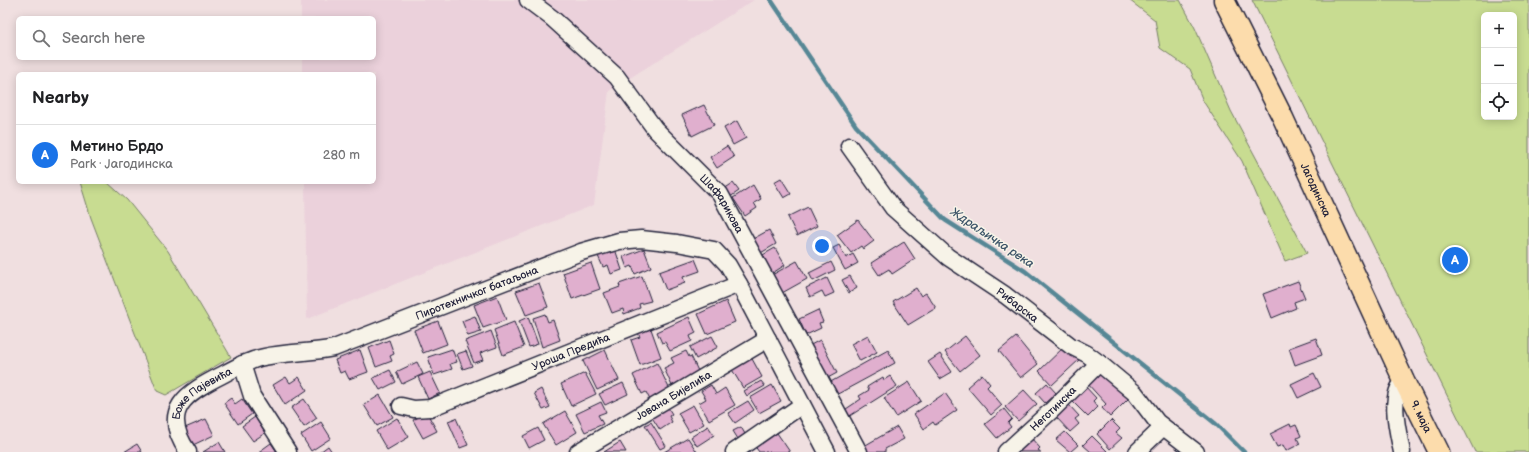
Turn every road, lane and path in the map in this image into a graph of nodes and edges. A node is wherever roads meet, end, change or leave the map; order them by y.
1 (528, 0) edge
2 (1224, 0) edge
3 (849, 146) dead end
4 (739, 284) junction
5 (768, 339) junction
6 (1099, 363) junction
7 (242, 364) junction
8 (1404, 381) junction
9 (802, 405) junction
10 (401, 406) dead end
11 (1163, 427) junction
12 (188, 452) edge
13 (288, 452) edge
14 (578, 452) edge
15 (734, 452) edge
16 (827, 452) edge
17 (859, 452) edge
18 (1006, 452) edge
19 (1137, 452) edge
20 (1196, 452) edge
21 (1402, 452) edge
22 (1439, 452) edge

1 - 17 street, Шафарикова
2 - 8 main road, Јагодинска
3 - 6 street, Рибарска
4 - 5 street
4 - 7 street, Пиротехничког батаљона
4 - 10 street, Уроша Предића
5 - 9 street
5 - 14 street, Јована Бијелића
6 - 11 street, Рибарска
6 - 18 street, Неготинска
7 - 12 street, Боже Пајевића
7 - 13 street
8 - 21 street
8 - 22 main road, 9. маја
9 - 15 street
9 - 16 street
11 - 19 street
11 - 20 street, Рибарска

